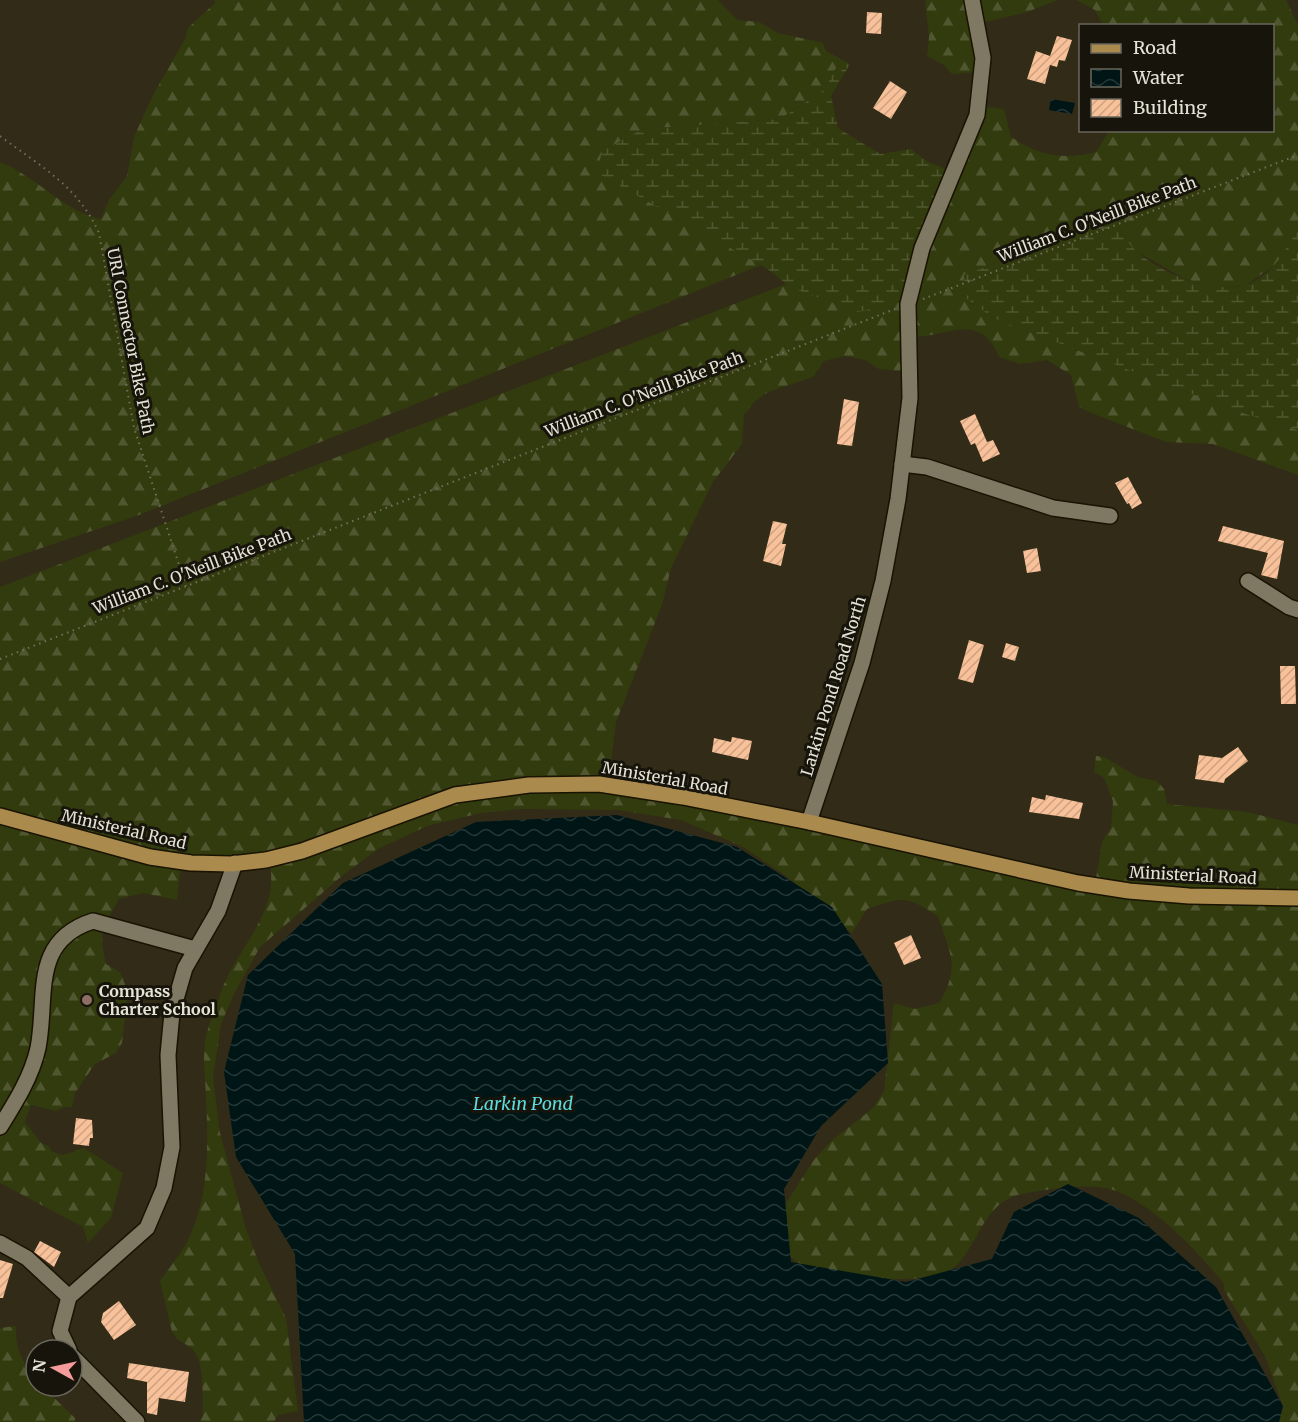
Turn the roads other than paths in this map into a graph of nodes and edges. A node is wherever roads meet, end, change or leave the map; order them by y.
1 (972, 0) edge
2 (902, 464) junction
3 (1110, 516) dead end
4 (1248, 580) dead end
5 (1298, 610) edge
6 (0, 816) edge
7 (809, 822) junction
8 (236, 863) junction
9 (1298, 898) edge
10 (195, 949) junction
11 (0, 1127) edge
12 (0, 1243) edge
13 (69, 1296) junction
14 (63, 1338) edge
15 (84, 1368) edge
16 (137, 1422) edge

1 - 2 street, Larkin Pond Road North
2 - 3 street
2 - 7 street, Larkin Pond Road North
4 - 5 street
6 - 8 main road, Ministerial Road
7 - 8 main road, Ministerial Road
7 - 9 main road, Ministerial Road
8 - 10 street
10 - 11 street
10 - 13 street
12 - 13 street
13 - 14 street
15 - 16 street

